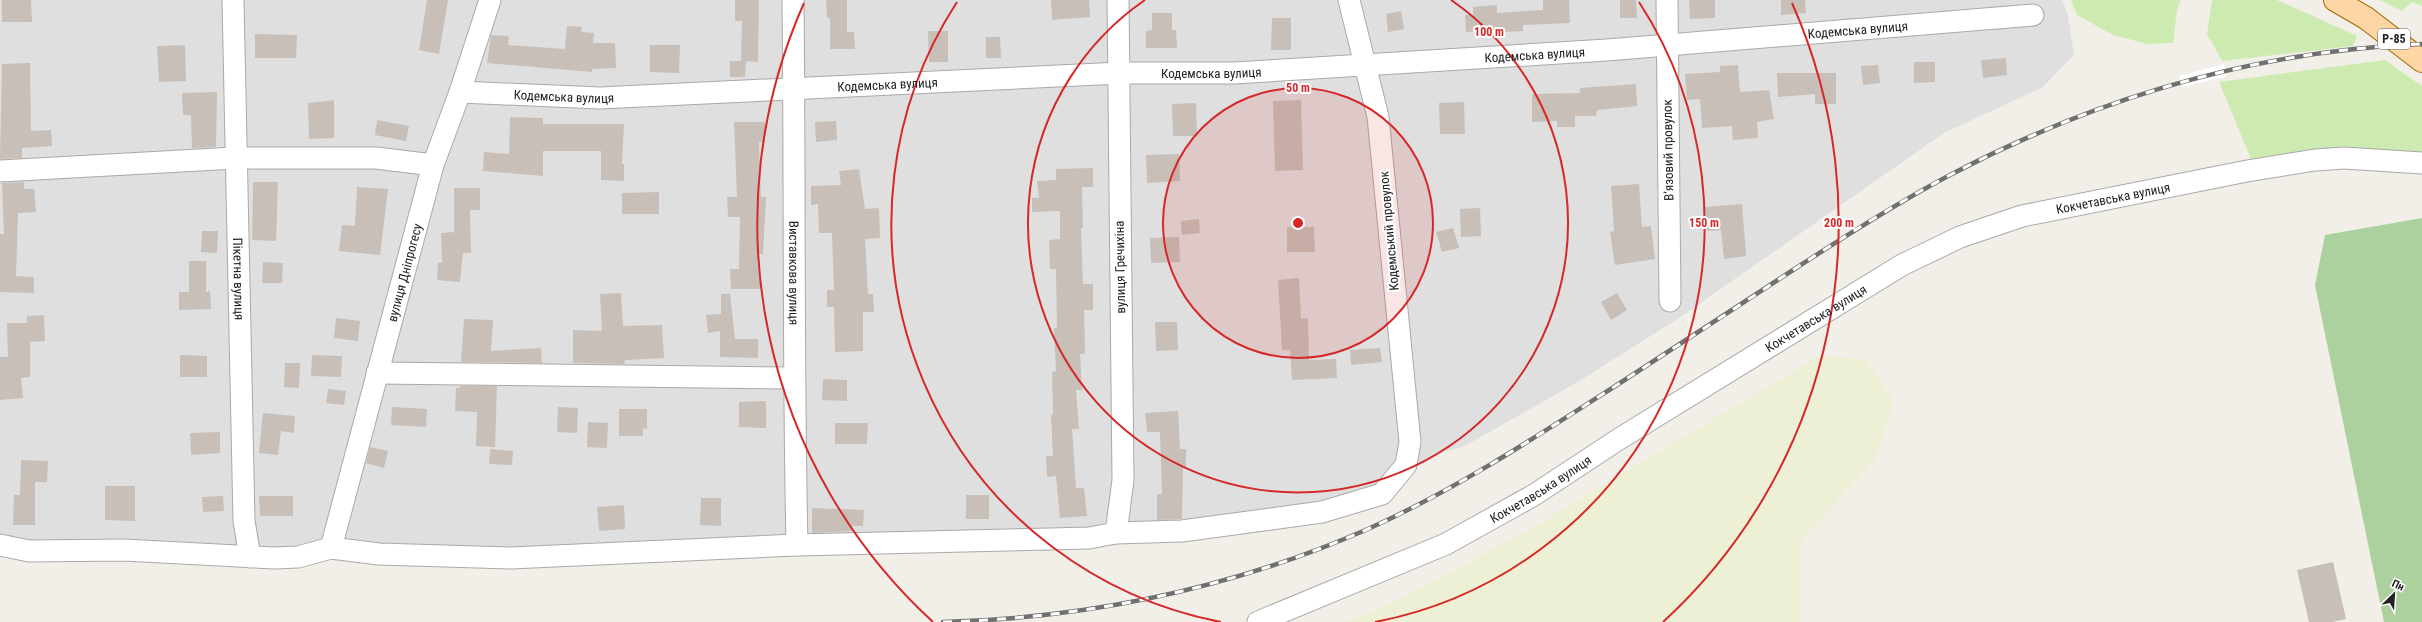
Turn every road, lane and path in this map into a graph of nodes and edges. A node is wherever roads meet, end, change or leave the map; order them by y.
1 (233, 0) edge
2 (490, 0) edge
3 (793, 0) edge
4 (1118, 0) edge
5 (1349, 0) edge
6 (1666, 0) edge
7 (2335, 0) edge
8 (2033, 15) dead end
9 (1667, 45) junction
10 (2422, 61) edge
11 (1364, 66) junction
12 (1120, 73) junction
13 (793, 89) junction
14 (460, 92) junction
15 (235, 158) junction
16 (2422, 162) edge
17 (432, 165) junction
18 (0, 171) edge
19 (1670, 301) dead end
20 (377, 373) junction
21 (793, 378) junction
22 (1116, 533) junction
23 (0, 545) edge
24 (797, 545) junction
25 (331, 548) junction
26 (250, 557) junction
27 (1258, 622) edge

1 - 15 street, Пікетна вулиця
2 - 14 street, вулиця Дніпрогесу
3 - 13 street, Виставкова вулиця
4 - 12 street, вулиця Гречихіна
5 - 11 street, Кодемський провулок
6 - 9 street, Вʼязовий провулок
7 - 10 main road, Р-85
8 - 9 street, Кодемська вулиця
9 - 11 street, Кодемська вулиця
9 - 19 street, Вʼязовий провулок
11 - 12 street, Кодемська вулиця
11 - 22 street, Кодемський провулок
12 - 13 street, Кодемська вулиця
12 - 22 street, вулиця Гречихіна
13 - 14 street, Кодемська вулиця
13 - 21 street, Виставкова вулиця
14 - 17 street, вулиця Дніпрогесу
15 - 17 street
15 - 18 street
15 - 26 street, Пікетна вулиця
16 - 27 street, Кокчетавська вулиця
17 - 20 street, вулиця Дніпрогесу
20 - 21 street
20 - 25 street, вулиця Дніпрогесу
21 - 24 street, Виставкова вулиця
22 - 24 street
23 - 26 street
24 - 25 street
25 - 26 street

